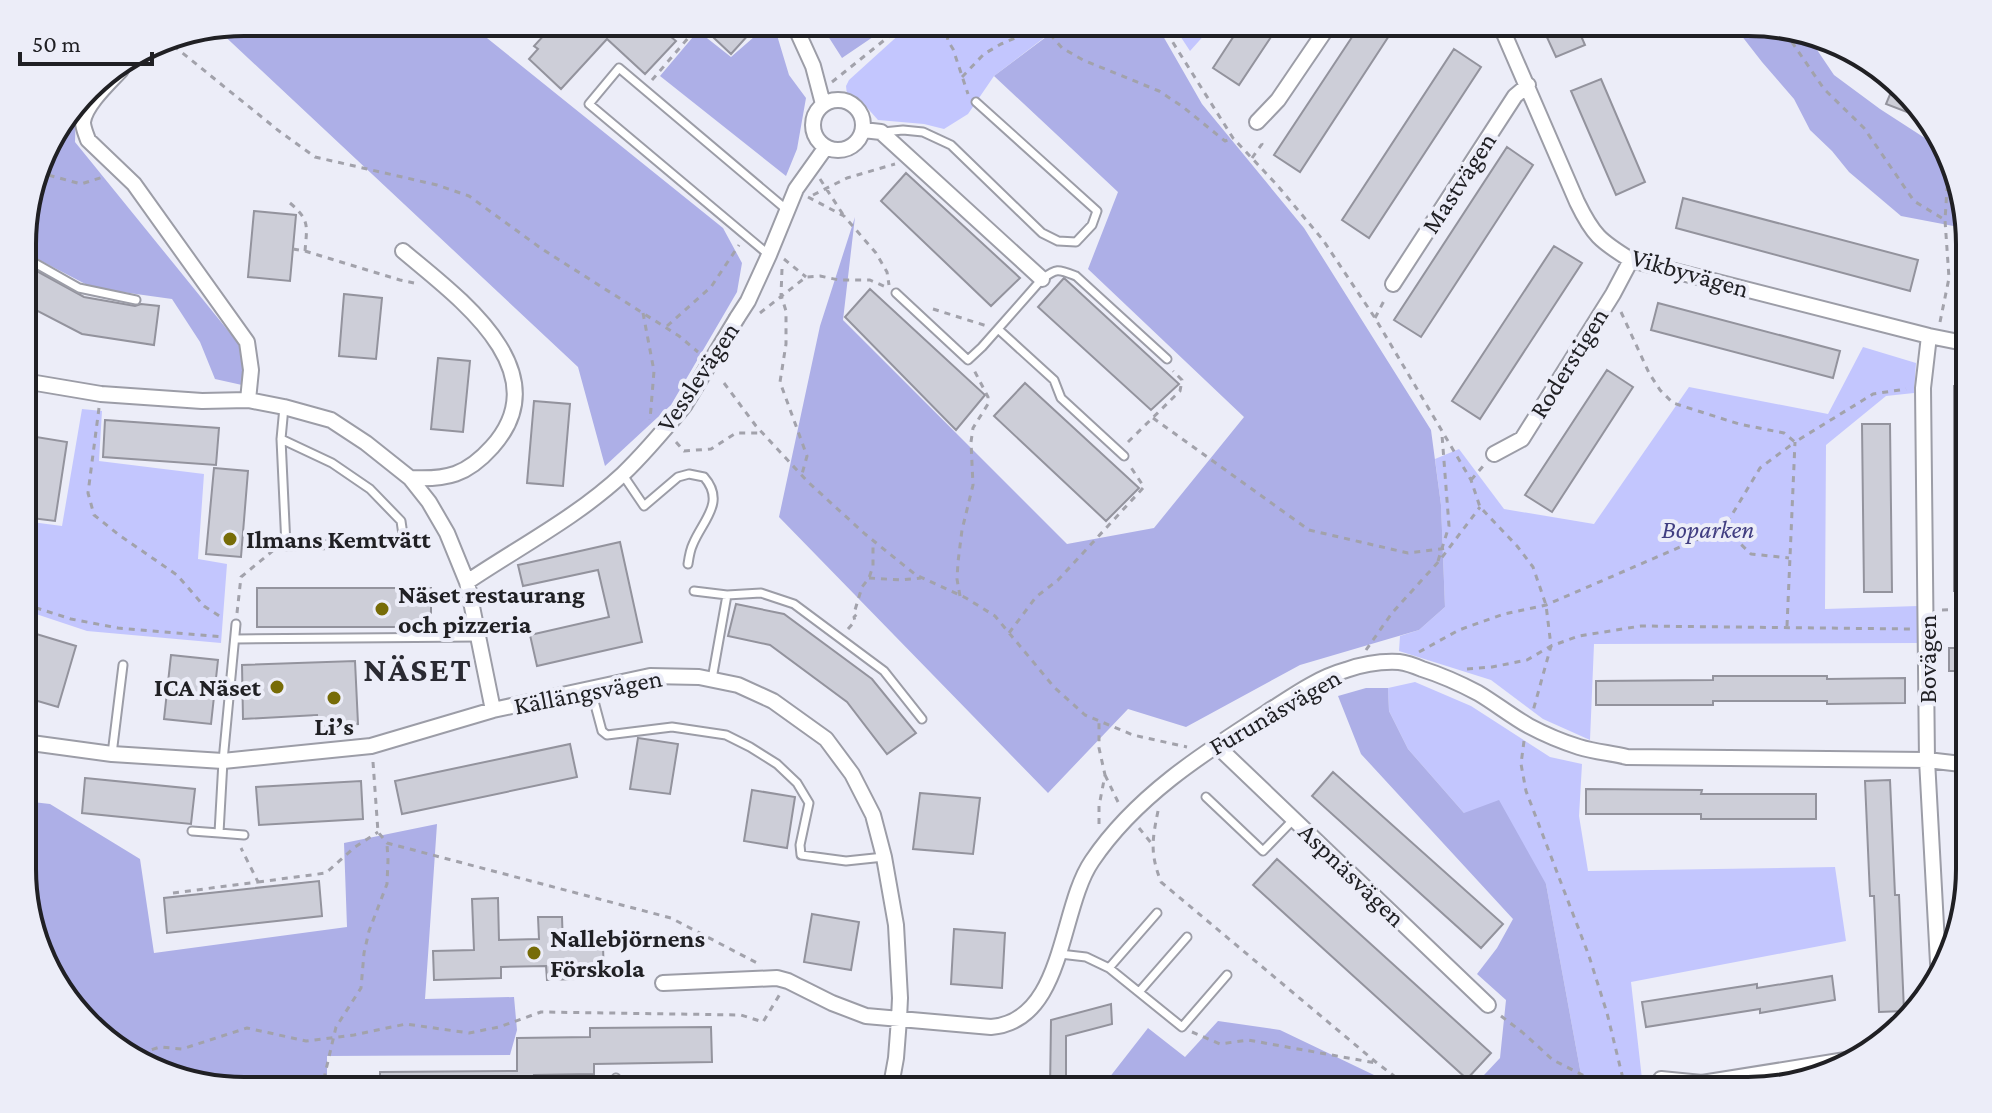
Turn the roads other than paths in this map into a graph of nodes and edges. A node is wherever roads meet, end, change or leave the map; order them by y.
1 (799, 36) edge
2 (1321, 36) edge
3 (1505, 36) edge
4 (1528, 85) junction
5 (821, 97) junction
6 (94, 101) edge
7 (976, 102) road end
8 (1257, 122) road end
9 (863, 130) junction
10 (881, 132) junction
11 (826, 147) junction
12 (787, 210) junction
13 (403, 251) dead end
14 (769, 255) junction
15 (1631, 260) junction
16 (36, 264) edge
17 (1042, 279) junction
18 (1393, 284) road end
19 (896, 293) dead end
20 (136, 300) dead end
21 (998, 329) junction
22 (1933, 337) junction
23 (1956, 341) edge
24 (1167, 359) dead end
25 (36, 383) edge
26 (248, 400) junction
27 (284, 407) junction
28 (281, 439) junction
29 (1494, 454) dead end
30 (1124, 456) road end
31 (623, 475) junction
32 (410, 478) junction
33 (688, 564) dead end
34 (467, 582) junction
35 (694, 591) dead end
36 (727, 595) junction
37 (236, 624) road end
38 (478, 637) junction
39 (236, 639) junction
40 (123, 665) dead end
41 (712, 679) junction
42 (590, 688) junction
43 (493, 710) junction
44 (922, 719) dead end
45 (36, 744) edge
46 (1216, 745) junction
47 (112, 754) junction
48 (1927, 760) junction
49 (223, 761) junction
50 (1956, 763) edge
51 (1206, 797) dead end
52 (1294, 819) junction
53 (192, 831) dead end
54 (219, 833) junction
55 (244, 835) dead end
56 (884, 857) junction
57 (1157, 913) dead end
58 (1187, 937) dead end
59 (1058, 954) junction
60 (1938, 955) edge
61 (1109, 968) junction
62 (1227, 975) dead end
63 (663, 983) dead end
64 (1139, 992) junction
65 (1488, 1005) road end
66 (899, 1019) junction
67 (1817, 1064) edge
68 (893, 1077) edge
69 (1739, 1077) edge

1 - 5 street
2 - 8 street
3 - 4 street, Vikbyvägen
4 - 15 street, Vikbyvägen
4 - 18 street, Mastvägen
5 - 9 street
5 - 11 street
6 - 26 street
7 - 10 lane
9 - 10 street
9 - 11 street
10 - 17 street
11 - 12 street, Vesslevägen
12 - 14 street, Vesslevägen
12 - 14 lane
13 - 32 street
14 - 31 street, Vesslevägen, bridge
15 - 22 street, Vikbyvägen
15 - 29 street, Roderstigen
16 - 20 lane
17 - 21 lane
17 - 24 lane
19 - 21 lane
21 - 30 lane
22 - 23 street, Vikbyvägen
22 - 48 street, Bovägen
25 - 26 street, Källängsvägen
26 - 27 street, Källängsvägen
27 - 28 lane
27 - 32 street, Källängsvägen
28 - 28 lane
31 - 33 lane
31 - 34 street, Vesslevägen
32 - 34 street, Källängsvägen
34 - 38 street, Källängsvägen
35 - 36 lane
36 - 41 lane
36 - 44 lane
37 - 39 lane
38 - 39 lane
38 - 43 street, Källängsvägen
39 - 49 lane
40 - 47 lane
41 - 42 street, Källängsvägen
41 - 56 street, Källängsvägen
42 - 43 street, Källängsvägen
42 - 56 lane
43 - 49 street, Källängsvägen
45 - 47 street, Källängsvägen
46 - 48 street, Furunäsvägen
46 - 52 street, Aspnäsvägen
46 - 59 street, Furunäsvägen
47 - 49 street, Källängsvägen
48 - 50 street, Furunäsvägen
48 - 60 street, Bovägen
49 - 54 lane
51 - 52 lane
52 - 65 street, Aspnäsvägen
53 - 54 lane
54 - 55 lane
56 - 66 street, Källängsvägen
57 - 61 lane
58 - 64 lane
59 - 61 lane
59 - 66 street, Furunäsvägen
61 - 64 lane
62 - 64 lane
63 - 66 street, Furunäsvägen
66 - 68 street, Källängsvägen
67 - 69 street

